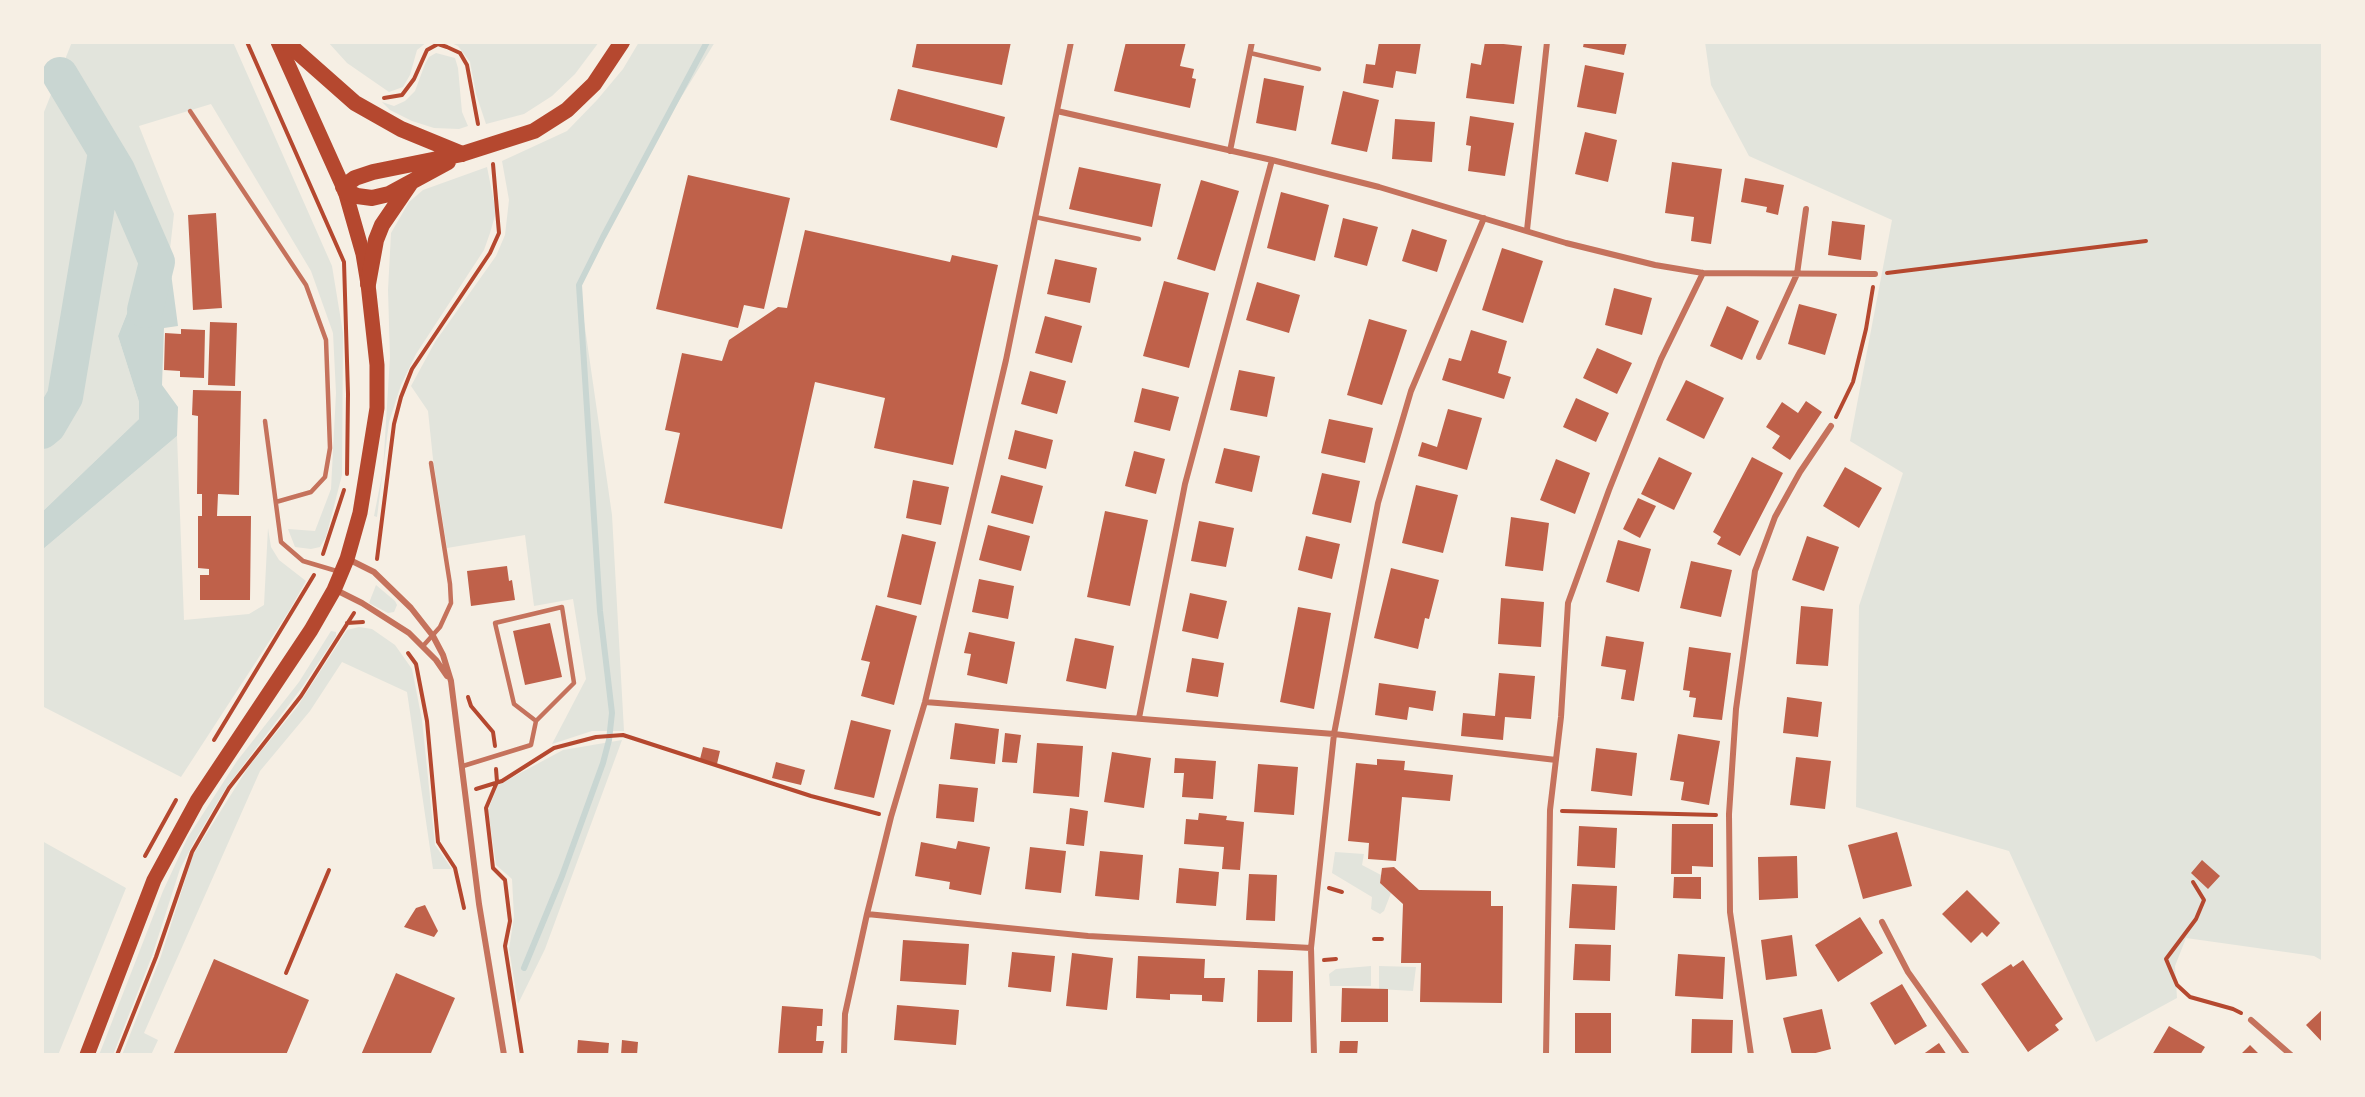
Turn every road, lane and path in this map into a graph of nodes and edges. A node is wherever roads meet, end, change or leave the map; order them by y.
1 (278, 42) edge
2 (286, 42) edge
3 (622, 42) edge
4 (1071, 42) edge
5 (1252, 42) edge
6 (1547, 42) edge
7 (1250, 53) junction
8 (1319, 69) dead end
9 (374, 94) dead end
10 (190, 111) dead end
11 (1057, 111) junction
12 (478, 124) dead end
13 (1230, 151) junction
14 (462, 154) junction
15 (1272, 160) junction
16 (493, 164) dead end
17 (411, 182) junction
18 (344, 189) junction
19 (1806, 209) dead end
20 (1035, 218) junction
21 (1484, 218) junction
22 (1527, 230) junction
23 (1139, 239) dead end
24 (2146, 241) dead end
25 (1703, 273) junction
26 (1875, 273) junction
27 (1797, 274) junction
28 (368, 284) junction
29 (1759, 357) dead end
30 (264, 422) dead end
31 (1831, 426) joint
32 (431, 463) dead end
33 (276, 502) junction
34 (345, 566) junction
35 (374, 572) junction
36 (334, 590) junction
37 (362, 603) junction
38 (346, 624) junction
39 (369, 626) dead end
40 (433, 636) junction
41 (402, 646) dead end
42 (423, 646) junction
43 (451, 681) junction
44 (925, 702) junction
45 (1139, 718) junction
46 (536, 721) junction
47 (1334, 734) junction
48 (1556, 760) junction
49 (463, 766) junction
50 (466, 792) junction
51 (1550, 810) junction
52 (1729, 814) junction
53 (891, 818) junction
54 (329, 870) dead end
55 (2193, 882) dead end
56 (867, 914) junction
57 (466, 920) dead end
58 (1882, 921) dead end
59 (1374, 939) dead end
60 (1382, 939) dead end
61 (1311, 948) junction
62 (286, 973) dead end
63 (2251, 1020) joint
64 (87, 1055) edge
65 (117, 1055) edge
66 (504, 1055) edge
67 (844, 1055) edge
68 (1314, 1055) edge
69 (1546, 1055) edge
70 (1751, 1055) edge
71 (1967, 1055) edge
72 (2291, 1055) edge

1 - 18 main road
2 - 14 highway
3 - 14 highway
4 - 11 street
5 - 7 street
6 - 22 street
7 - 8 lane
7 - 13 street
9 - 12 path
10 - 33 lane
11 - 13 street
11 - 20 street
13 - 15 street
14 - 17 highway
14 - 18 highway
15 - 21 street
15 - 45 street
16 - 35 path
17 - 18 highway
17 - 28 highway
18 - 28 main road
19 - 27 street
20 - 23 lane
20 - 44 street
21 - 22 street
21 - 47 street
22 - 25 street
24 - 26 path
25 - 27 street
25 - 48 street
26 - 27 street
26 - 31 path
27 - 29 street
28 - 34 main road
30 - 33 lane
31 - 52 street
32 - 40 lane
33 - 34 lane
34 - 35 street
34 - 36 main road
35 - 40 street
36 - 37 street
36 - 64 main road
37 - 38 path
37 - 42 street
38 - 39 path
38 - 65 path
40 - 42 lane
40 - 43 street
41 - 57 path
42 - 43 street
43 - 49 street
44 - 45 street
44 - 53 street
45 - 47 street
46 - 46 lane
46 - 49 lane
47 - 48 street
47 - 61 street
48 - 51 street
49 - 50 street
50 - 53 path
50 - 66 street
51 - 52 path
51 - 69 street
52 - 70 street
53 - 56 street
54 - 62 path
55 - 63 path
56 - 61 street
56 - 67 street
58 - 71 street
59 - 60 path
61 - 68 street
63 - 72 street

